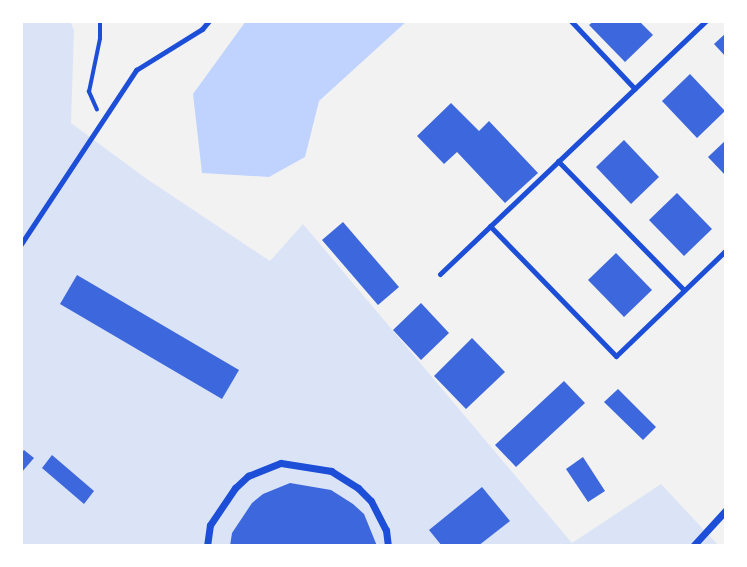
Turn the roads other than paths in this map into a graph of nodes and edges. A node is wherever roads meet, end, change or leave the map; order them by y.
1 (209, 21) edge
2 (571, 21) edge
3 (706, 21) edge
4 (635, 89) junction
5 (558, 161) junction
6 (490, 226) junction
7 (21, 244) edge
8 (726, 250) edge
9 (440, 274) dead end
10 (684, 290) junction
11 (726, 510) edge
12 (207, 546) edge
13 (388, 546) edge
14 (693, 546) edge

1 - 7 lane
2 - 4 lane
3 - 4 lane
4 - 5 lane
5 - 6 lane
5 - 10 lane
6 - 9 lane
6 - 10 lane
8 - 10 lane
11 - 14 street
12 - 13 street

